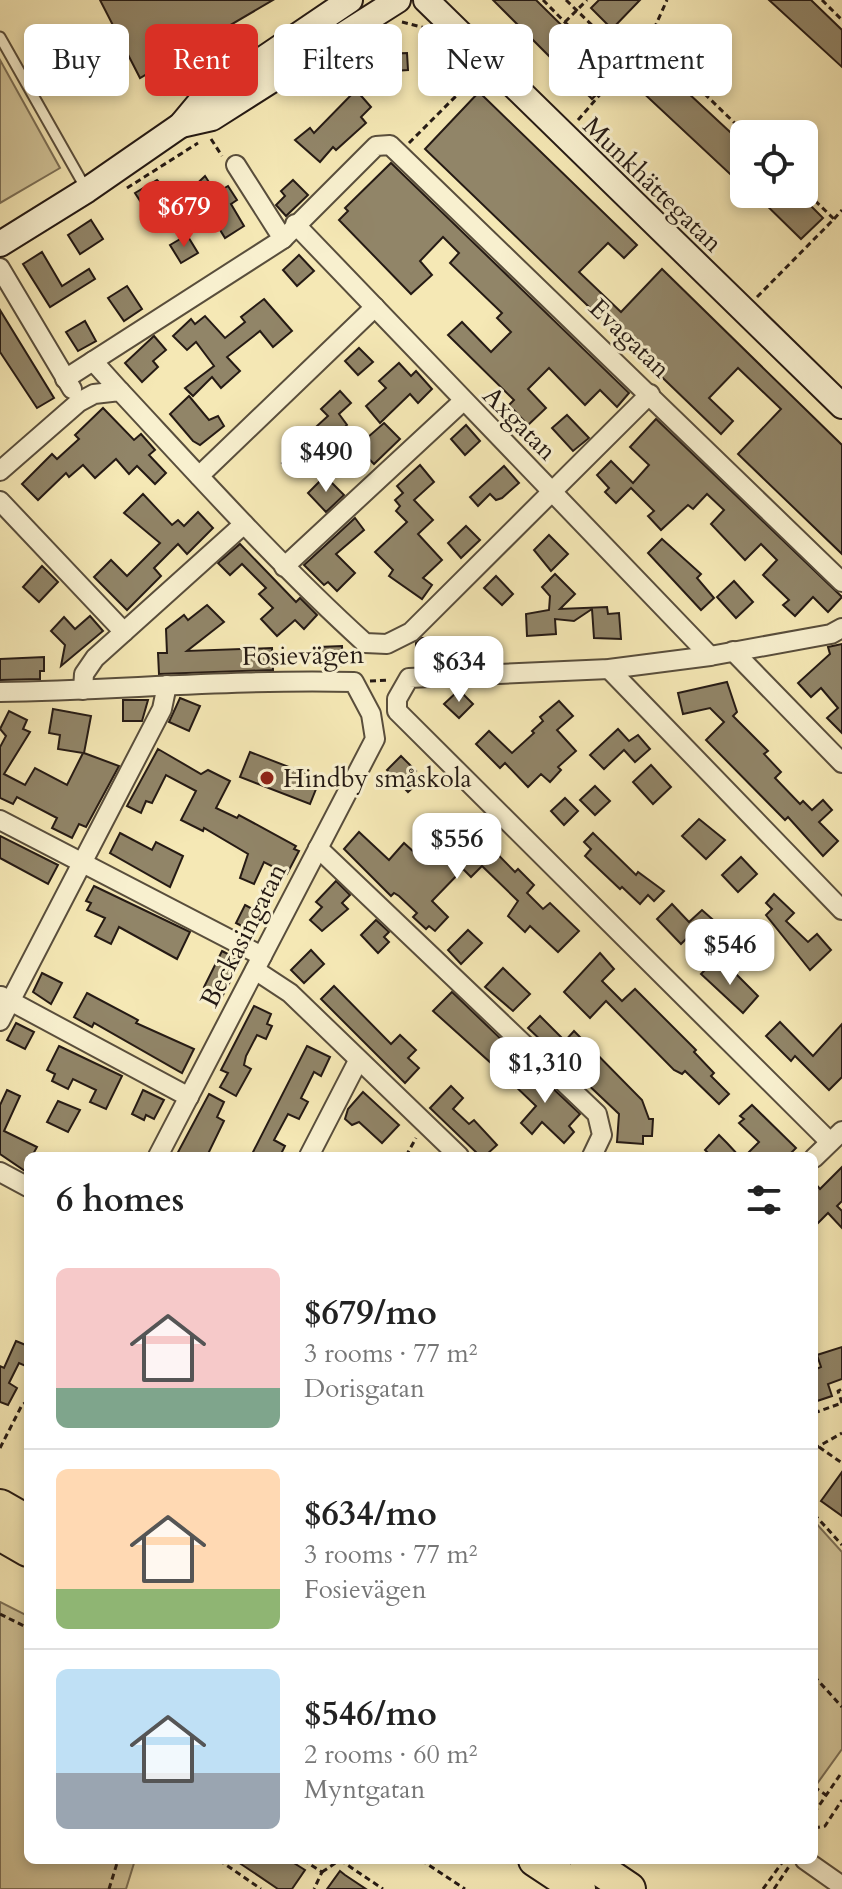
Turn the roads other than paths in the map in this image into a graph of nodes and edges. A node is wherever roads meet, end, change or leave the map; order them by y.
1 (350, 0) edge
2 (398, 0) edge
3 (426, 0) edge
4 (0, 37) edge
5 (181, 125) junction
6 (236, 165) road end
7 (87, 190) junction
8 (295, 224) junction
9 (283, 239) junction
10 (0, 244) edge
11 (0, 268) edge
12 (375, 307) junction
13 (93, 361) junction
14 (65, 379) junction
15 (120, 391) junction
16 (650, 394) junction
17 (79, 402) junction
18 (462, 402) junction
19 (842, 406) edge
20 (0, 471) edge
21 (199, 476) junction
22 (552, 493) junction
23 (0, 501) edge
24 (244, 524) junction
25 (284, 567) junction
26 (842, 582) edge
27 (842, 628) edge
28 (124, 632) junction
29 (733, 651) junction
30 (710, 656) junction
31 (609, 669) junction
32 (167, 685) junction
33 (83, 690) junction
34 (0, 692) edge
35 (375, 739) joint
36 (842, 763) edge
37 (0, 820) edge
38 (318, 848) junction
39 (83, 863) junction
40 (842, 910) edge
41 (258, 963) junction
42 (5, 999) edge
43 (0, 1021) edge
44 (358, 1061) junction
45 (189, 1097) junction
46 (836, 1137) edge
47 (160, 1152) edge
48 (311, 1152) edge
49 (455, 1152) edge
50 (594, 1152) edge
51 (818, 1154) edge
52 (0, 1172) edge
53 (24, 1185) edge
54 (0, 1506) edge
55 (24, 1520) edge
56 (0, 1534) edge
57 (24, 1548) edge
58 (541, 1864) edge
59 (592, 1864) edge
60 (811, 1864) edge
61 (842, 1886) edge
62 (579, 1889) edge
63 (629, 1889) edge

1 - 5 street
2 - 5 street
3 - 19 street, Munkhättegatan
4 - 7 lane
5 - 7 street
6 - 9 street
7 - 10 street
8 - 9 street
8 - 12 street, Axgatan
8 - 16 street, Evagatan
9 - 13 street
11 - 14 street
12 - 18 street, Axgatan
12 - 21 street
13 - 14 street
13 - 15 street
14 - 17 street
15 - 17 street
15 - 21 street
16 - 22 street
16 - 26 street, Evagatan
17 - 20 street
18 - 22 street, Axgatan
18 - 25 street
21 - 24 street
22 - 25 street
22 - 30 street, Axgatan
23 - 28 street
24 - 25 street
24 - 28 street
27 - 29 street
28 - 33 street
29 - 30 street
29 - 36 street
30 - 31 street
31 - 40 street
31 - 46 street
32 - 33 street, Fosievägen
32 - 35 street, Fosievägen
32 - 39 street
33 - 34 street, Fosievägen
35 - 38 street, Beckasingatan
37 - 39 street
38 - 41 street, Beckasingatan
38 - 50 street
39 - 41 street
39 - 42 street
41 - 44 street
41 - 45 street, Beckasingatan
42 - 43 street
42 - 45 street
44 - 48 street
44 - 49 street
45 - 47 street, Beckasingatan
46 - 51 street
52 - 53 street
54 - 55 highway
56 - 57 highway
58 - 62 highway
59 - 63 highway
60 - 61 street

